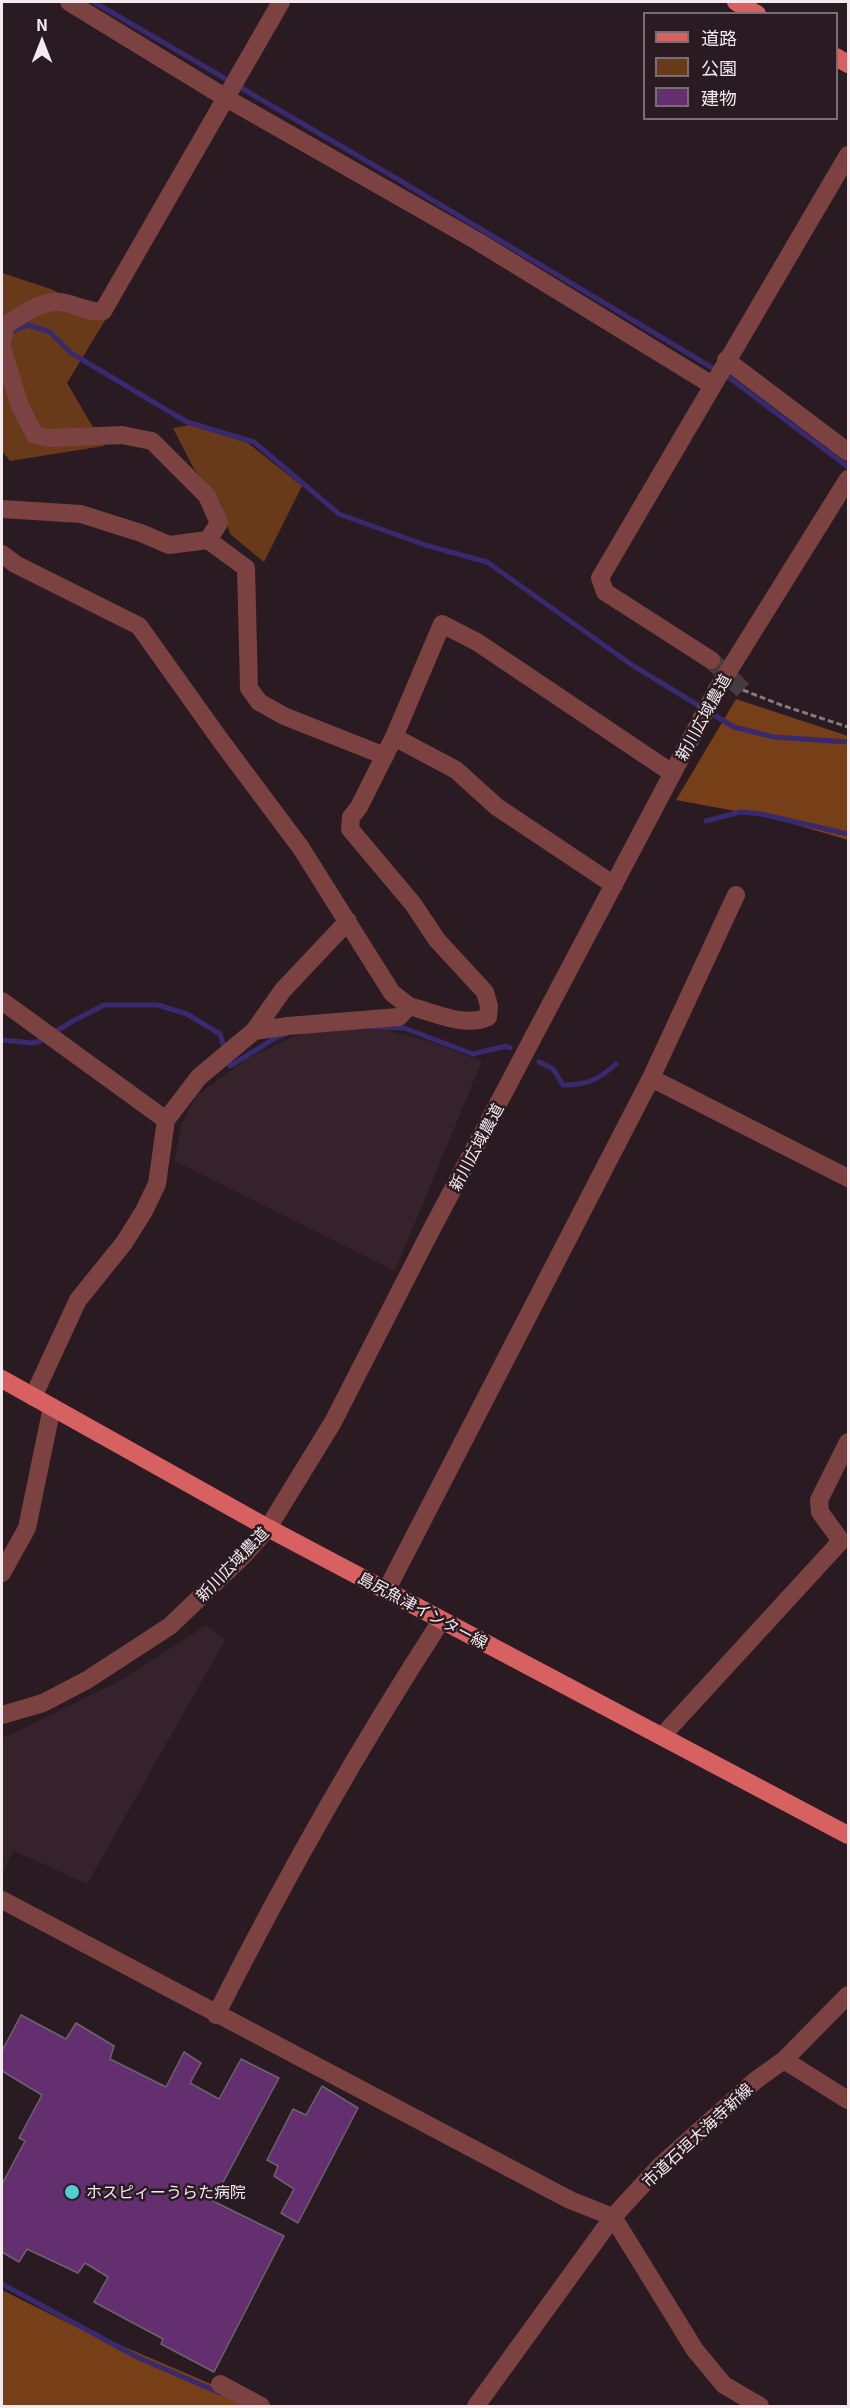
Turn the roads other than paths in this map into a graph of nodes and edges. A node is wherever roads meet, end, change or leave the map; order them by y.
1 (69, 2) edge
2 (281, 2) edge
3 (736, 2) edge
4 (754, 12) edge
5 (226, 98) junction
6 (849, 155) edge
7 (2, 342) edge
8 (2, 348) edge
9 (726, 360) junction
10 (712, 385) junction
11 (849, 452) edge
12 (848, 480) edge
13 (2, 509) edge
14 (208, 540) junction
15 (2, 554) edge
16 (711, 660) tunnel mouth
17 (394, 737) junction
18 (385, 756) junction
19 (672, 773) junction
20 (614, 885) junction
21 (736, 895) dead end
22 (348, 921) junction
23 (2, 1001) edge
24 (409, 1006) junction
25 (254, 1031) junction
26 (651, 1078) junction
27 (166, 1120) junction
28 (849, 1178) edge
29 (2, 1379) edge
30 (33, 1397) junction
31 (52, 1407) junction
32 (849, 1442) edge
33 (268, 1528) junction
34 (2, 1573) edge
35 (386, 1591) junction
36 (441, 1620) junction
37 (2, 1715) edge
38 (663, 1735) junction
39 (849, 1835) edge
40 (2, 1900) edge
41 (849, 1995) edge
42 (216, 2015) junction
43 (784, 2060) junction
44 (849, 2100) edge
45 (614, 2217) junction
46 (220, 2384) dead end
47 (261, 2406) edge
48 (476, 2406) edge
49 (760, 2406) edge

1 - 5 street
2 - 5 street
3 - 4 main road
5 - 7 street
5 - 10 street
6 - 9 street
8 - 14 street
9 - 10 street
9 - 11 street
10 - 16 street
12 - 19 street, 新川広域農道
13 - 14 street
14 - 18 street
15 - 22 street
17 - 18 street
17 - 19 street
17 - 20 street
18 - 24 street
19 - 20 street, 新川広域農道
20 - 33 street, 新川広域農道
21 - 26 street
22 - 24 street
22 - 25 street
23 - 27 street
24 - 25 street
25 - 27 street
26 - 28 street
26 - 35 street
27 - 30 street
29 - 30 main road, 島尻魚津インター線
30 - 31 main road, 島尻魚津インター線
31 - 33 main road, 島尻魚津インター線
31 - 34 street
32 - 38 street
33 - 35 main road, 島尻魚津インター線
33 - 37 street, 新川広域農道
35 - 36 main road, 島尻魚津インター線
36 - 38 main road, 島尻魚津インター線
36 - 42 street
38 - 39 main road, 島尻魚津インター線
40 - 42 street
41 - 43 street, 市道石垣大海寺新線
42 - 45 street
43 - 44 street
43 - 45 street, 市道石垣大海寺新線
45 - 48 street, 市道石垣大海寺新線
45 - 49 street
46 - 47 street

